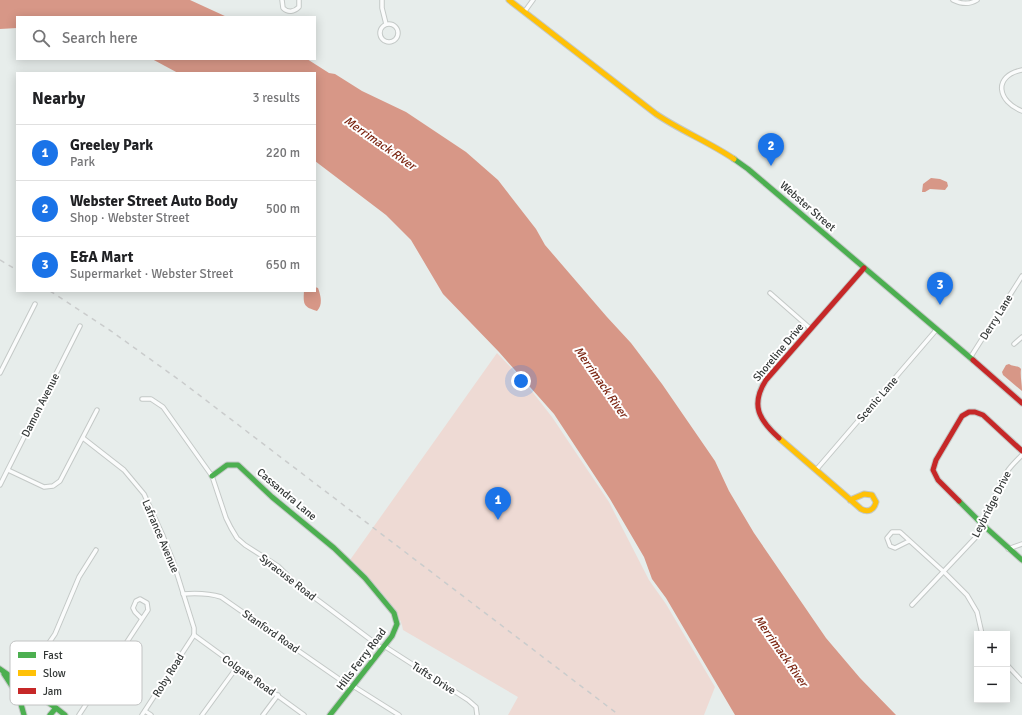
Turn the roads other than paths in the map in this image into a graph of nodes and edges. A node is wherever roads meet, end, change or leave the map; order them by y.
1 (282, 0) edge
2 (299, 0) edge
3 (382, 0) edge
4 (509, 0) edge
5 (533, 0) edge
6 (953, 0) edge
7 (977, 0) edge
8 (525, 11) junction
9 (386, 24) junction
10 (1022, 70) edge
11 (1022, 111) edge
12 (864, 268) junction
13 (1022, 276) edge
14 (770, 293) dead end
15 (35, 304) dead end
16 (80, 326) dead end
17 (811, 329) junction
18 (938, 329) junction
19 (1022, 337) edge
20 (1014, 344) dead end
21 (970, 358) junction
22 (0, 373) edge
23 (142, 399) dead end
24 (1022, 403) edge
25 (97, 410) dead end
26 (83, 438) junction
27 (1022, 451) edge
28 (1022, 455) edge
29 (8, 470) junction
30 (816, 470) junction
31 (212, 476) junction
32 (0, 485) edge
33 (850, 500) junction
34 (983, 525) junction
35 (909, 541) junction
36 (1022, 544) edge
37 (1008, 549) junction
38 (96, 550) dead end
39 (345, 558) joint
40 (1022, 560) edge
41 (944, 572) junction
42 (183, 594) junction
43 (912, 605) dead end
44 (142, 619) junction
45 (981, 631) edge
46 (194, 635) junction
47 (50, 641) edge
48 (128, 641) edge
49 (384, 648) junction
50 (237, 667) junction
51 (1009, 667) edge
52 (0, 669) edge
53 (10, 676) edge
54 (1022, 681) edge
55 (10, 683) edge
56 (352, 687) junction
57 (278, 695) junction
58 (22, 705) edge
59 (52, 705) edge
60 (86, 705) edge
61 (56, 708) junction
62 (145, 711) junction
63 (24, 715) edge
64 (50, 715) edge
65 (66, 715) edge
66 (79, 715) edge
67 (142, 715) edge
68 (151, 715) edge
69 (202, 715) edge
70 (264, 715) edge
71 (304, 715) edge
72 (330, 715) edge
73 (399, 715) edge
74 (477, 715) edge

1 - 2 street
3 - 9 street
4 - 8 street, Webster Street
5 - 8 street
6 - 7 street
8 - 12 street, Webster Street
9 - 9 street
10 - 11 street
12 - 17 street, Shoreline Drive
12 - 18 street, Webster Street
13 - 21 street, Derry Lane
14 - 17 street
15 - 22 street
16 - 29 street, Damon Avenue
17 - 30 street, Shoreline Drive
18 - 21 street, Webster Street
18 - 30 street, Scenic Lane
19 - 20 street
21 - 24 street, Webster Street
23 - 31 street, Syracuse Road
25 - 26 street
26 - 29 street
26 - 42 street, Lafrance Avenue
27 - 34 street
28 - 34 street, Leybridge Drive
29 - 32 street, Damon Avenue
30 - 33 street, Shoreline Drive
31 - 39 street, Cassandra Lane
31 - 49 street, Syracuse Road
33 - 33 street, Shoreline Drive
34 - 37 street
34 - 41 street, Leybridge Drive
35 - 35 street
35 - 41 street
36 - 37 street
37 - 40 street
38 - 47 street
39 - 49 street, Hills Ferry Road
41 - 43 street, Leybridge Drive
41 - 45 street
42 - 46 street, Lafrance Avenue
42 - 56 street, Stanford Road
44 - 44 street
44 - 48 street
46 - 50 street, Colgate Road
46 - 62 street, Roby Road
49 - 56 street, Hills Ferry Road
49 - 74 street, Tufts Drive
50 - 57 street, Colgate Road
50 - 69 street
51 - 54 street
52 - 53 street
52 - 55 street
56 - 72 street, Hills Ferry Road
56 - 73 street
57 - 70 street
57 - 71 street, Colgate Road
58 - 63 street
59 - 61 street
60 - 66 street
61 - 64 street
61 - 65 street
62 - 67 street, Roby Road
62 - 68 street

